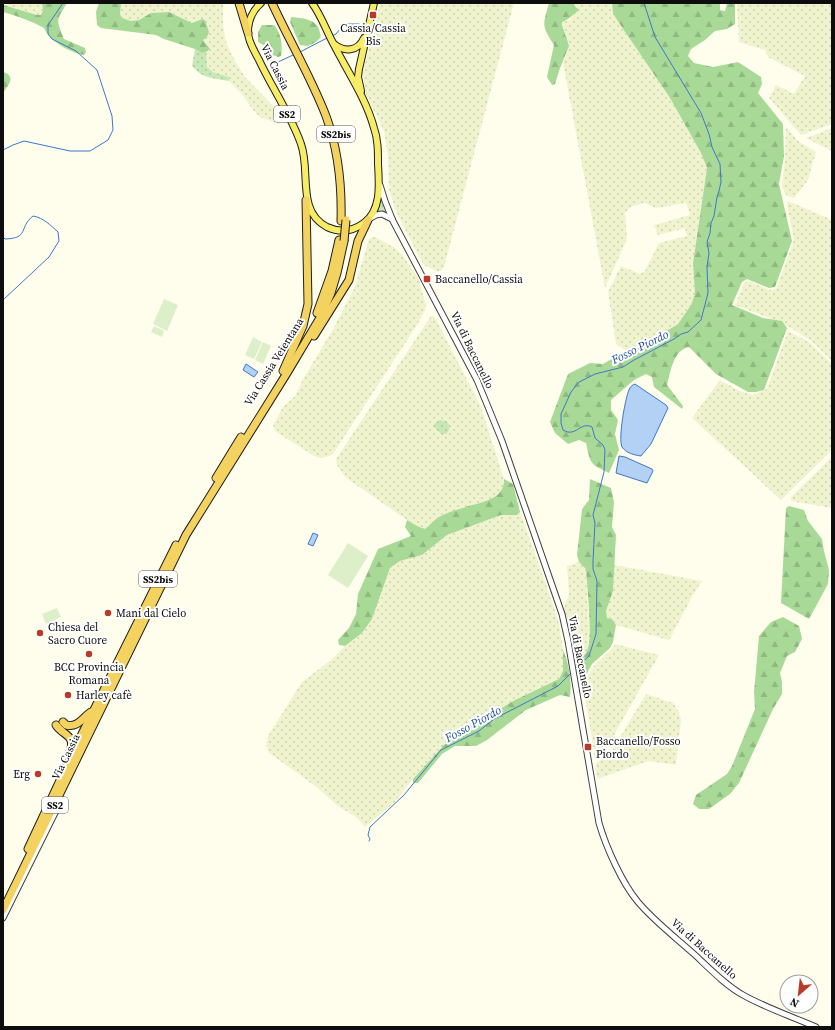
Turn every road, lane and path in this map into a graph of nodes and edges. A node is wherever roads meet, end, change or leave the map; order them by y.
1 (239, 3) edge
2 (272, 3) edge
3 (277, 3) edge
4 (312, 3) edge
5 (374, 3) edge
6 (260, 4) edge
7 (367, 32) junction
8 (248, 33) junction
9 (331, 39) junction
10 (295, 47) junction
11 (363, 100) junction
12 (379, 184) junction
13 (306, 200) junction
14 (368, 220) junction
15 (394, 221) junction
16 (285, 372) junction
17 (276, 386) junction
18 (105, 700) joint
19 (93, 711) junction
20 (82, 747) junction
21 (68, 764) junction
22 (58, 807) joint
23 (3, 900) edge
24 (3, 910) edge
25 (3, 918) edge
26 (816, 1027) edge

1 - 8 highway
2 - 10 highway, Via Cassia Veientana / SS2bis
3 - 10 highway, Via Cassia Veientana / SS2bis
4 - 9 main road
5 - 7 main road
6 - 8 main road
7 - 9 main road
7 - 11 main road
8 - 13 main road, Via Cassia / SS2
9 - 11 main road
10 - 16 highway, Via Cassia Veientana / SS2bis
11 - 12 main road
12 - 14 main road
12 - 15 street, Via di Baccanello
13 - 14 main road, Via Cassia / SS2
13 - 16 highway, SS2
14 - 15 street
14 - 16 highway
15 - 26 street, Via di Baccanello
16 - 17 highway, Via Cassia Veientana / SS2bis
17 - 18 highway, Via Cassia Veientana / SS2bis
17 - 19 highway, Via Cassia Veientana / SS2bis
18 - 20 highway, Via Cassia / SS2
19 - 21 highway, Via Cassia / SS2
19 - 21 highway
20 - 22 highway
20 - 24 highway, Via Cassia / SS2
21 - 23 highway, Via Cassia / SS2
22 - 25 street

